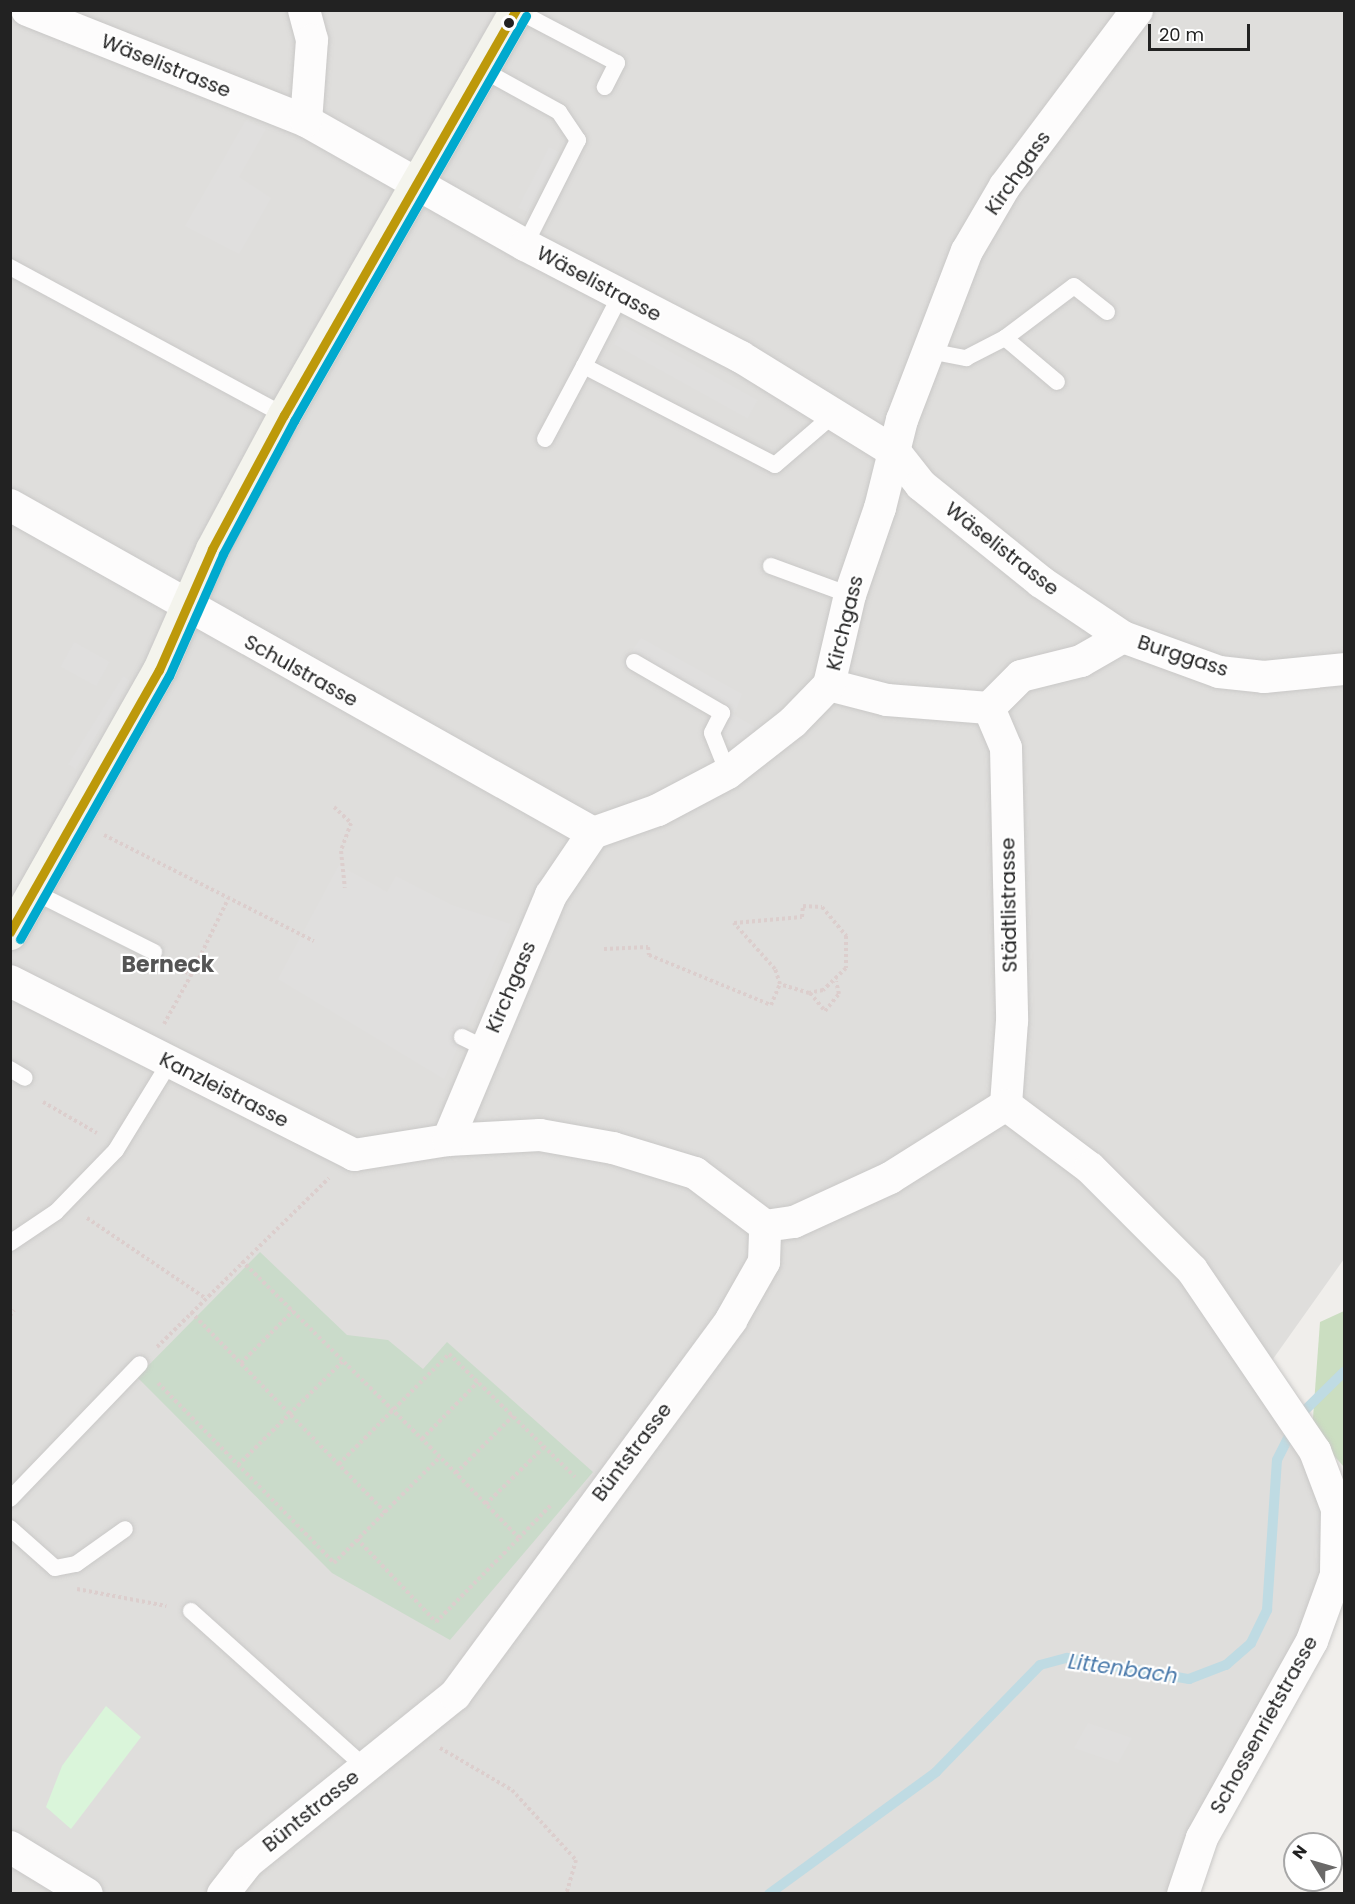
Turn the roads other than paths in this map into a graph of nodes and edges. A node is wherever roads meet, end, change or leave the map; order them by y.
1 (27, 10) edge
2 (304, 10) edge
3 (516, 10) edge
4 (1137, 10) edge
5 (483, 70) junction
6 (605, 87) dead end
7 (306, 121) junction
8 (413, 183) junction
9 (525, 245) junction
10 (10, 267) edge
11 (620, 296) junction
12 (1107, 312) dead end
13 (1005, 338) junction
14 (929, 351) junction
15 (584, 366) junction
16 (1057, 382) dead end
17 (284, 415) junction
18 (832, 416) junction
19 (545, 439) dead end
20 (896, 452) junction
21 (10, 505) edge
22 (771, 566) dead end
23 (850, 595) junction
24 (188, 608) junction
25 (1123, 637) junction
26 (634, 662) dead end
27 (1344, 669) edge
28 (829, 685) junction
29 (989, 708) junction
30 (728, 773) junction
31 (593, 833) junction
32 (36, 893) junction
33 (11, 933) edge
34 (154, 952) road end
35 (10, 981) edge
36 (159, 1057) junction
37 (1006, 1105) junction
38 (448, 1140) junction
39 (765, 1226) junction
40 (10, 1243) edge
41 (140, 1364) road end
42 (10, 1499) edge
43 (10, 1528) edge
44 (125, 1529) dead end
45 (191, 1611) road end
46 (365, 1767) junction
47 (10, 1847) edge
48 (87, 1893) edge
49 (223, 1893) edge
50 (1183, 1893) edge

1 - 7 street, Wäselistrasse
2 - 7 street
3 - 5 main road
3 - 6 lane
4 - 14 street, Kirchgass
5 - 8 main road
5 - 9 lane
7 - 8 street, Wäselistrasse
8 - 9 street, Wäselistrasse
8 - 17 main road
9 - 11 street, Wäselistrasse
10 - 17 lane
11 - 15 lane
11 - 18 street, Wäselistrasse
12 - 13 lane
13 - 14 lane
13 - 16 lane
14 - 20 street, Kirchgass
15 - 18 lane
15 - 19 lane
17 - 24 main road
18 - 20 street, Wäselistrasse
20 - 23 street, Kirchgass
20 - 25 street, Wäselistrasse
21 - 24 street, Schulstrasse
22 - 23 lane
23 - 28 street, Kirchgass
24 - 31 street, Schulstrasse
24 - 32 main road
25 - 27 street, Burggass
25 - 29 street, Burggass
26 - 30 lane
28 - 29 street
28 - 30 street, Kirchgass
29 - 37 street, Städtlistrasse
30 - 31 street, Kirchgass
31 - 38 street, Kirchgass
32 - 33 main road
32 - 34 lane
35 - 36 street, Kanzleistrasse
36 - 38 street, Kanzleistrasse
36 - 40 lane
37 - 39 street
37 - 50 street, Schossenrietstrasse
38 - 39 street
39 - 46 street, Büntstrasse
41 - 42 lane
43 - 44 lane
45 - 46 lane
46 - 49 street, Büntstrasse
47 - 48 street

